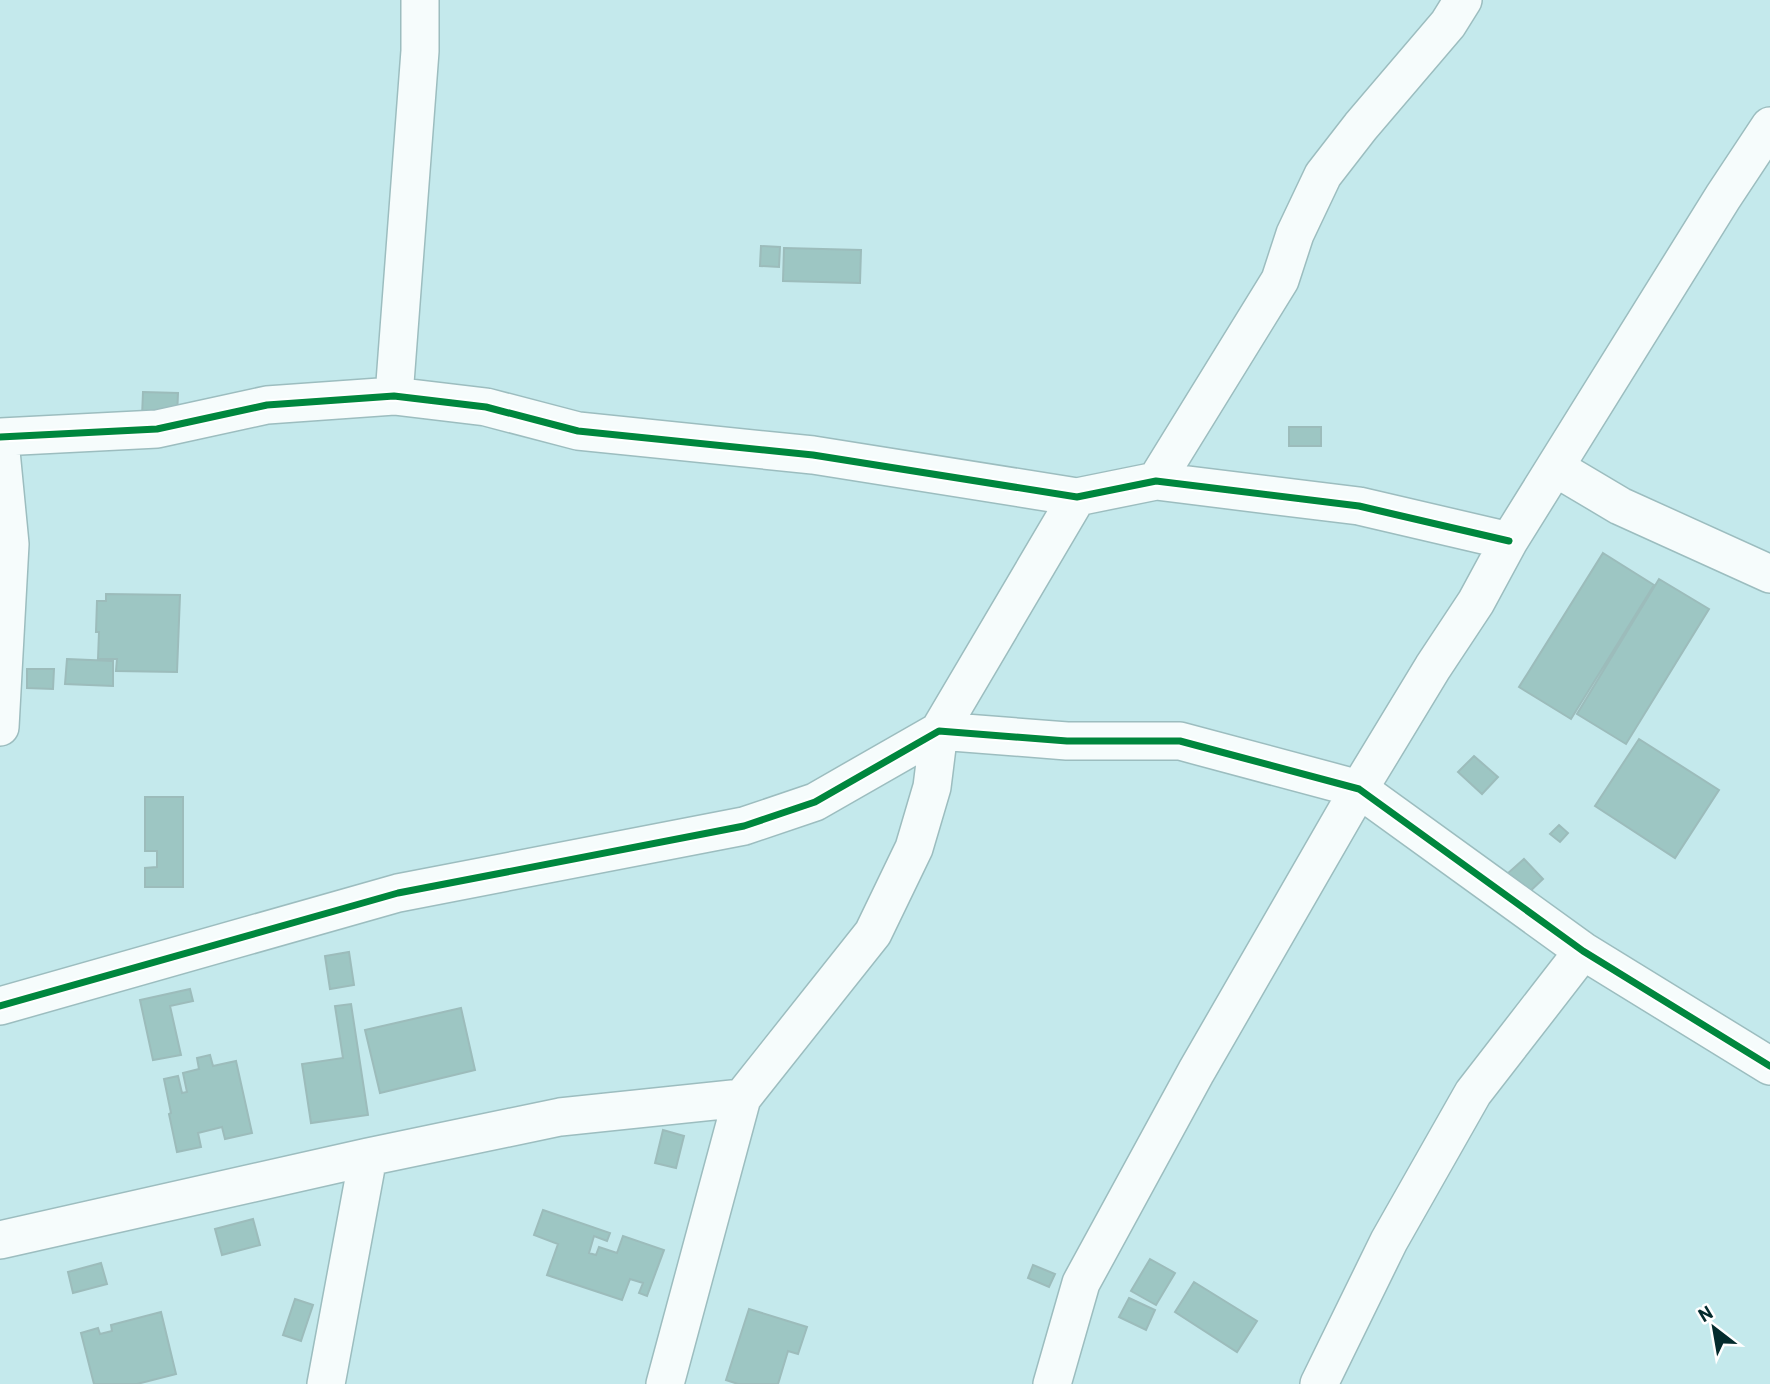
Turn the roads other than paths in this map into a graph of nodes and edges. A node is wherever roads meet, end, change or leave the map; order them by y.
1 (420, 0) edge
2 (1463, 0) edge
3 (1770, 126) edge
4 (394, 396) junction
5 (0, 439) edge
6 (1556, 468) junction
7 (1156, 481) junction
8 (1077, 497) junction
9 (1509, 541) junction
10 (1770, 574) edge
11 (0, 727) edge
12 (939, 731) junction
13 (1359, 789) junction
14 (1583, 951) junction
15 (0, 1006) edge
16 (1770, 1066) edge
17 (742, 1098) junction
18 (368, 1157) junction
19 (0, 1240) edge
20 (326, 1384) edge
21 (665, 1384) edge
22 (1052, 1384) edge
23 (1319, 1384) edge

1 - 4 street
2 - 7 street
3 - 6 street
4 - 5 street
4 - 8 street
5 - 11 street
6 - 9 street
6 - 10 street
7 - 8 street
7 - 9 street
8 - 12 street
9 - 13 street
12 - 13 street
12 - 15 street
12 - 17 street
13 - 14 street
13 - 22 street
14 - 16 street
14 - 23 street
17 - 18 street
17 - 21 street
18 - 19 street
18 - 20 street

